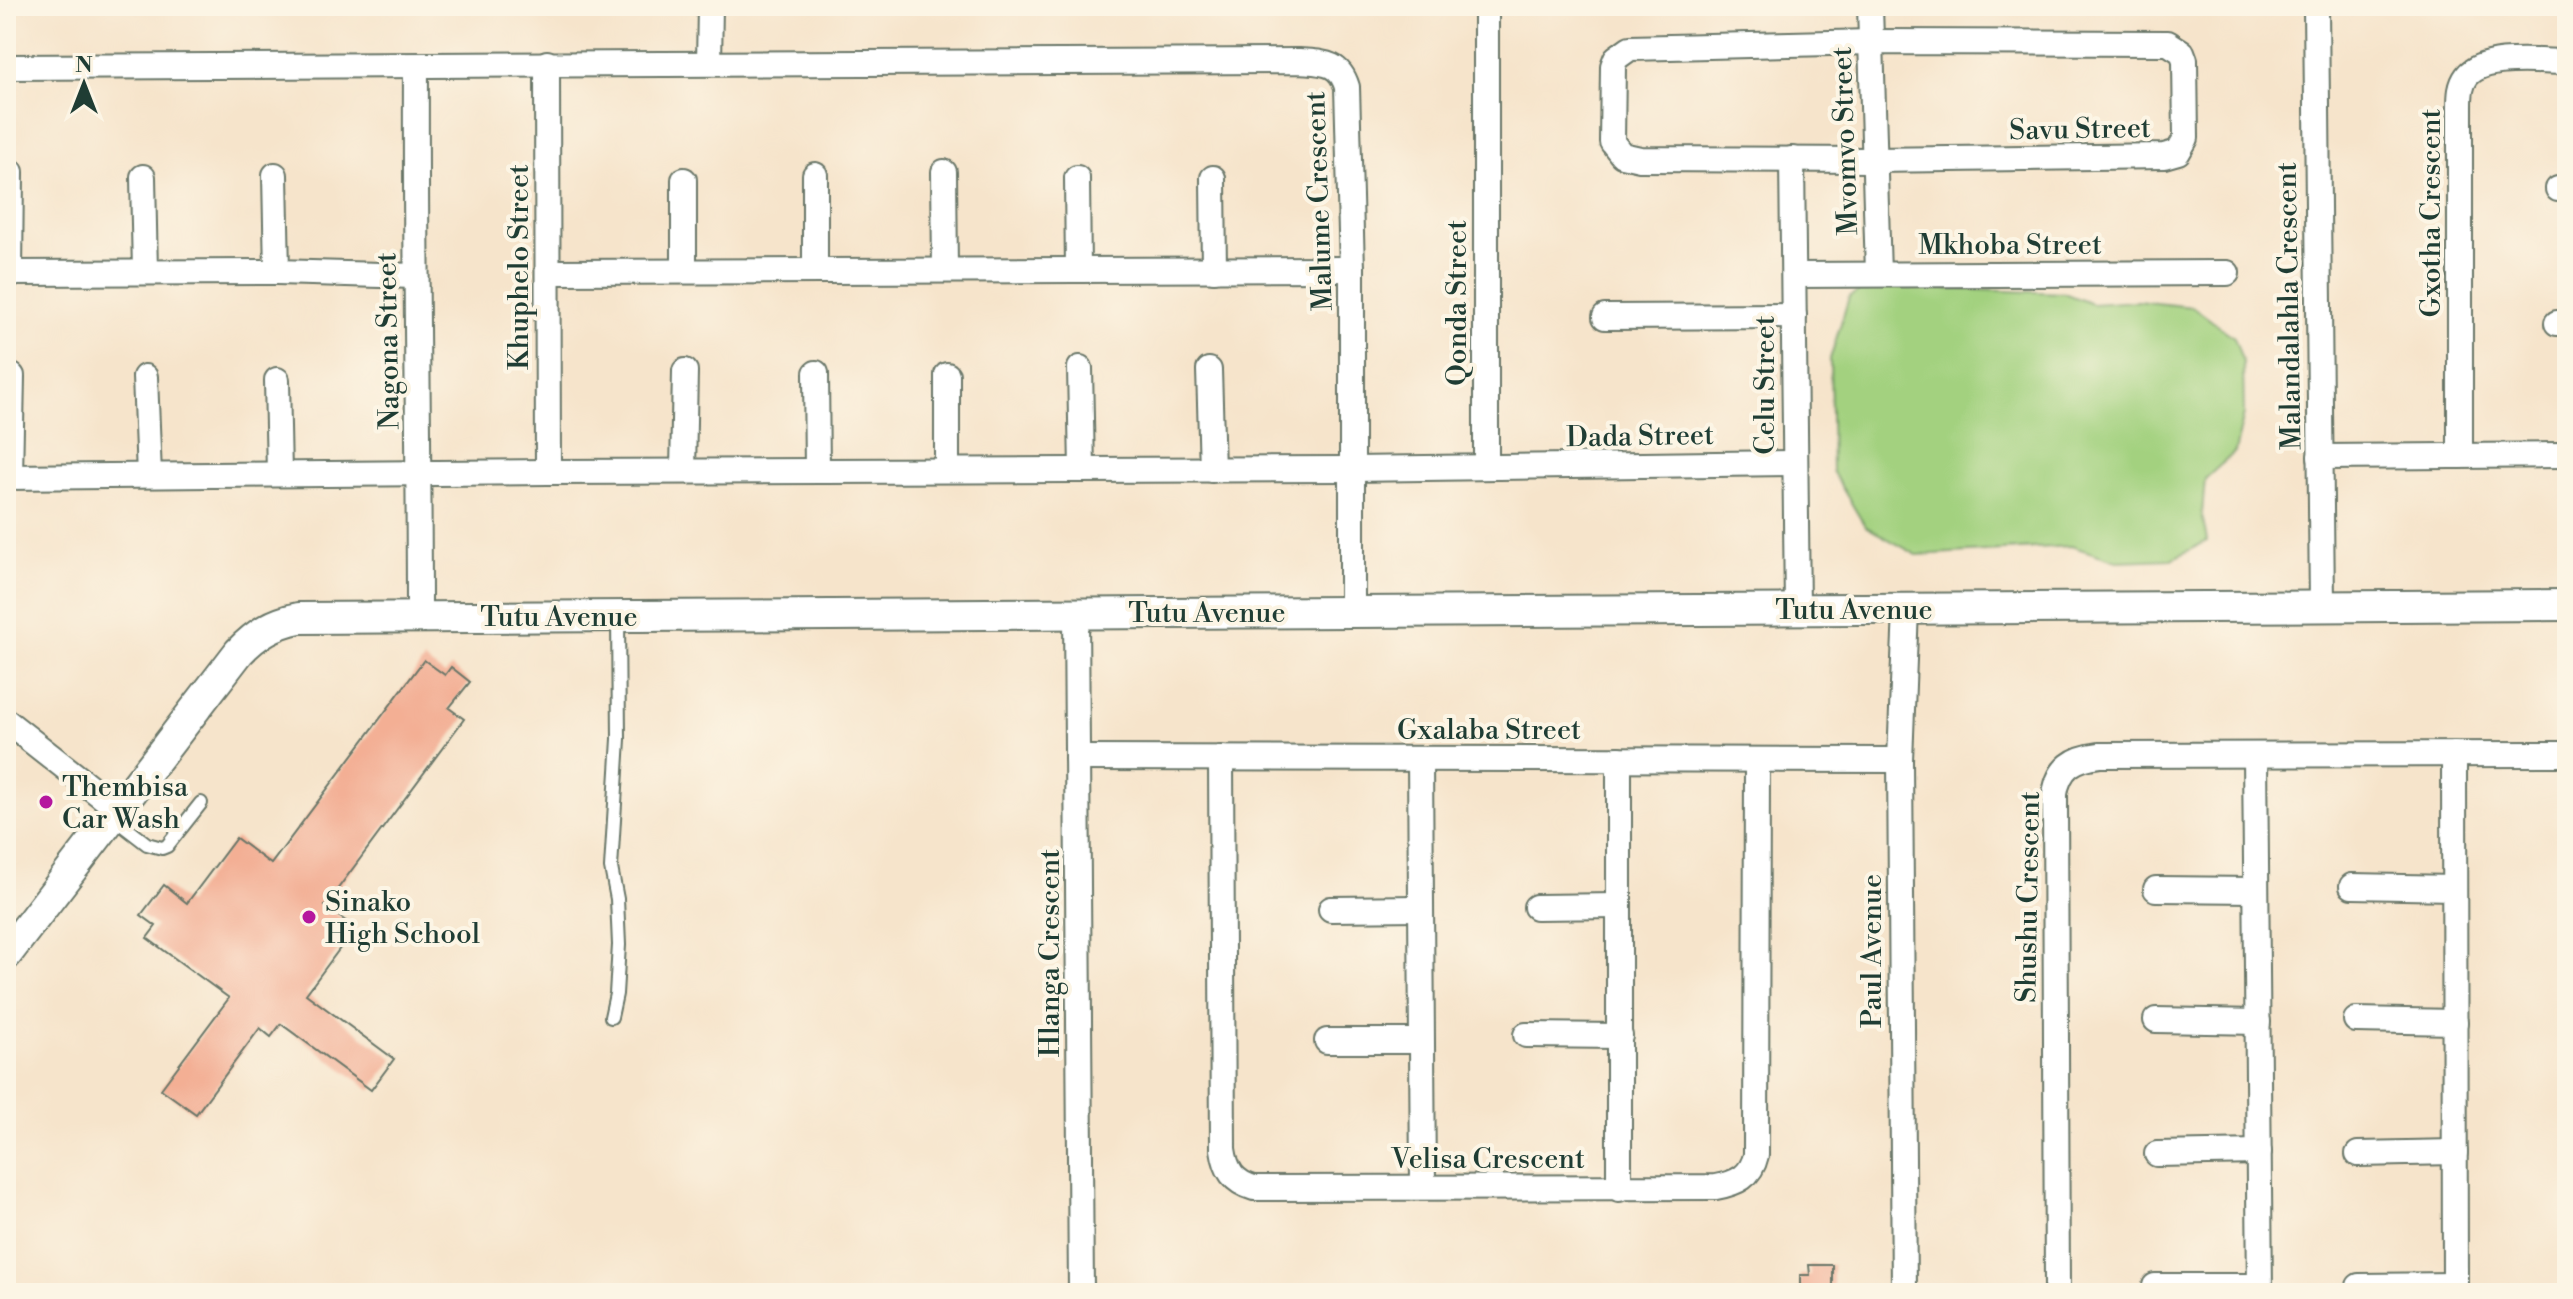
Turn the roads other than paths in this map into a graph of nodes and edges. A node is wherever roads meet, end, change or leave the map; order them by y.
1 (710, 6) edge
2 (1486, 6) edge
3 (1870, 6) edge
4 (2316, 6) edge
5 (1871, 42) junction
6 (2567, 62) edge
7 (547, 63) junction
8 (709, 63) junction
9 (416, 66) junction
10 (6, 67) edge
11 (1792, 159) junction
12 (1874, 160) junction
13 (11, 172) dead end
14 (944, 172) dead end
15 (275, 175) dead end
16 (815, 175) dead end
17 (143, 177) dead end
18 (1077, 178) dead end
19 (1213, 178) dead end
20 (684, 180) dead end
21 (1352, 269) junction
22 (945, 270) junction
23 (1078, 270) junction
24 (1214, 270) junction
25 (684, 271) junction
26 (815, 271) junction
27 (145, 272) junction
28 (277, 272) junction
29 (548, 272) junction
30 (8, 273) edge
31 (2227, 273) dead end
32 (1878, 274) junction
33 (1794, 275) junction
34 (415, 276) junction
35 (1794, 316) junction
36 (1605, 317) dead end
37 (1080, 368) dead end
38 (1209, 370) dead end
39 (685, 371) dead end
40 (816, 373) dead end
41 (947, 375) dead end
42 (12, 376) dead end
43 (145, 377) dead end
44 (277, 380) dead end
45 (2567, 455) edge
46 (2460, 456) junction
47 (2320, 457) junction
48 (1795, 463) junction
49 (1486, 467) junction
50 (1352, 469) junction
51 (947, 470) junction
52 (1082, 470) junction
53 (1212, 470) junction
54 (683, 471) junction
55 (817, 471) junction
56 (548, 472) junction
57 (419, 473) junction
58 (279, 474) junction
59 (149, 475) junction
60 (8, 477) edge
61 (2567, 605) edge
62 (2322, 606) junction
63 (1906, 609) junction
64 (1797, 610) junction
65 (1352, 611) junction
66 (1076, 613) junction
67 (419, 616) junction
68 (618, 616) junction
69 (6, 721) edge
70 (2454, 754) junction
71 (2567, 754) edge
72 (2255, 755) junction
73 (1077, 758) junction
74 (1221, 758) junction
75 (1420, 759) junction
76 (1619, 759) junction
77 (1757, 760) junction
78 (1900, 760) junction
79 (201, 803) dead end
80 (115, 813) junction
81 (2352, 886) dead end
82 (2454, 888) junction
83 (2156, 889) dead end
84 (2256, 890) junction
85 (1619, 906) junction
86 (1536, 907) dead end
87 (1420, 908) junction
88 (1331, 909) dead end
89 (6, 955) edge
90 (611, 1017) dead end
91 (2156, 1020) dead end
92 (2356, 1020) dead end
93 (2258, 1022) junction
94 (2455, 1022) junction
95 (1526, 1035) dead end
96 (1620, 1036) junction
97 (1327, 1041) dead end
98 (1421, 1041) junction
99 (2259, 1152) junction
100 (2455, 1152) junction
101 (2157, 1154) dead end
102 (2358, 1154) dead end
103 (1423, 1187) junction
104 (1619, 1189) junction
105 (2155, 1286) dead end
106 (2359, 1286) dead end
107 (2455, 1289) edge
108 (2260, 1290) edge
109 (1081, 1293) edge
110 (1904, 1293) edge
111 (2057, 1293) edge

1 - 8 street
2 - 49 street, Qonda Street
3 - 5 street, Mvomvo Street
4 - 47 street, Malandalahla Crescent
5 - 11 street, Savu Street
5 - 12 street, Mvomvo Street
5 - 12 street, Savu Street
6 - 46 street, Gxotha Crescent
7 - 8 street, Malume Crescent
7 - 9 street, Malume Crescent
7 - 29 street, Khuphelo Street
8 - 21 street, Malume Crescent
9 - 10 street, Malume Crescent
9 - 34 street, Nagona Street
11 - 12 street, Savu Street
11 - 33 street, Celu Street
12 - 32 street, Mvomvo Street
13 - 30 street
14 - 22 street
15 - 28 street
16 - 26 street
17 - 27 street
18 - 23 street
19 - 24 street
20 - 25 street
21 - 24 street
21 - 50 street, Malume Crescent
22 - 23 street
22 - 26 street
23 - 24 street
25 - 26 street
25 - 29 street
27 - 28 street
27 - 30 street
28 - 34 street
29 - 56 street, Khuphelo Street
31 - 32 street, Mkhoba Street
32 - 33 street, Mkhoba Street
33 - 35 street, Celu Street
34 - 57 street, Nagona Street
35 - 36 street
35 - 48 street, Celu Street
37 - 52 street
38 - 53 street
39 - 54 street
40 - 55 street
41 - 51 street
42 - 60 street
43 - 59 street
44 - 58 street
45 - 46 street
46 - 47 street
47 - 62 street, Malandalahla Crescent
48 - 49 street, Dada Street
48 - 64 street, Celu Street
49 - 50 street
50 - 53 street
50 - 65 street, Malume Crescent
51 - 52 street
51 - 55 street
52 - 53 street
54 - 55 street
54 - 56 street
56 - 57 street
57 - 58 street
57 - 67 street, Nagona Street
58 - 59 street
59 - 60 street
61 - 62 street, Tutu Avenue
62 - 63 street, Tutu Avenue
63 - 64 street, Tutu Avenue
63 - 78 street, Paul Avenue
64 - 65 street, Tutu Avenue
65 - 66 street, Tutu Avenue
66 - 68 street, Tutu Avenue
66 - 73 street, Hlanga Crescent
67 - 68 street, Tutu Avenue
67 - 80 street, Tutu Avenue
68 - 90 lane
69 - 80 street
70 - 71 street, Shushu Crescent
70 - 72 street, Shushu Crescent
70 - 82 street
72 - 84 street
72 - 111 street, Shushu Crescent
73 - 74 street, Gxalaba Street
73 - 109 street, Hlanga Crescent
74 - 75 street, Gxalaba Street
74 - 103 street, Velisa Crescent
75 - 76 street, Gxalaba Street
75 - 87 street
76 - 77 street, Gxalaba Street
76 - 85 street
77 - 78 street, Gxalaba Street
77 - 104 street, Velisa Crescent
78 - 110 street, Paul Avenue
79 - 80 lane
80 - 89 street, Tutu Avenue
81 - 82 street
82 - 94 street
83 - 84 street
84 - 93 street
85 - 86 street
85 - 96 street
87 - 88 street
87 - 98 street
91 - 93 street
92 - 94 street
93 - 99 street
94 - 100 street
95 - 96 street
96 - 104 street
97 - 98 street
98 - 103 street
99 - 101 street
99 - 108 street
100 - 102 street
100 - 107 street
103 - 104 street, Velisa Crescent
105 - 108 street
106 - 107 street

